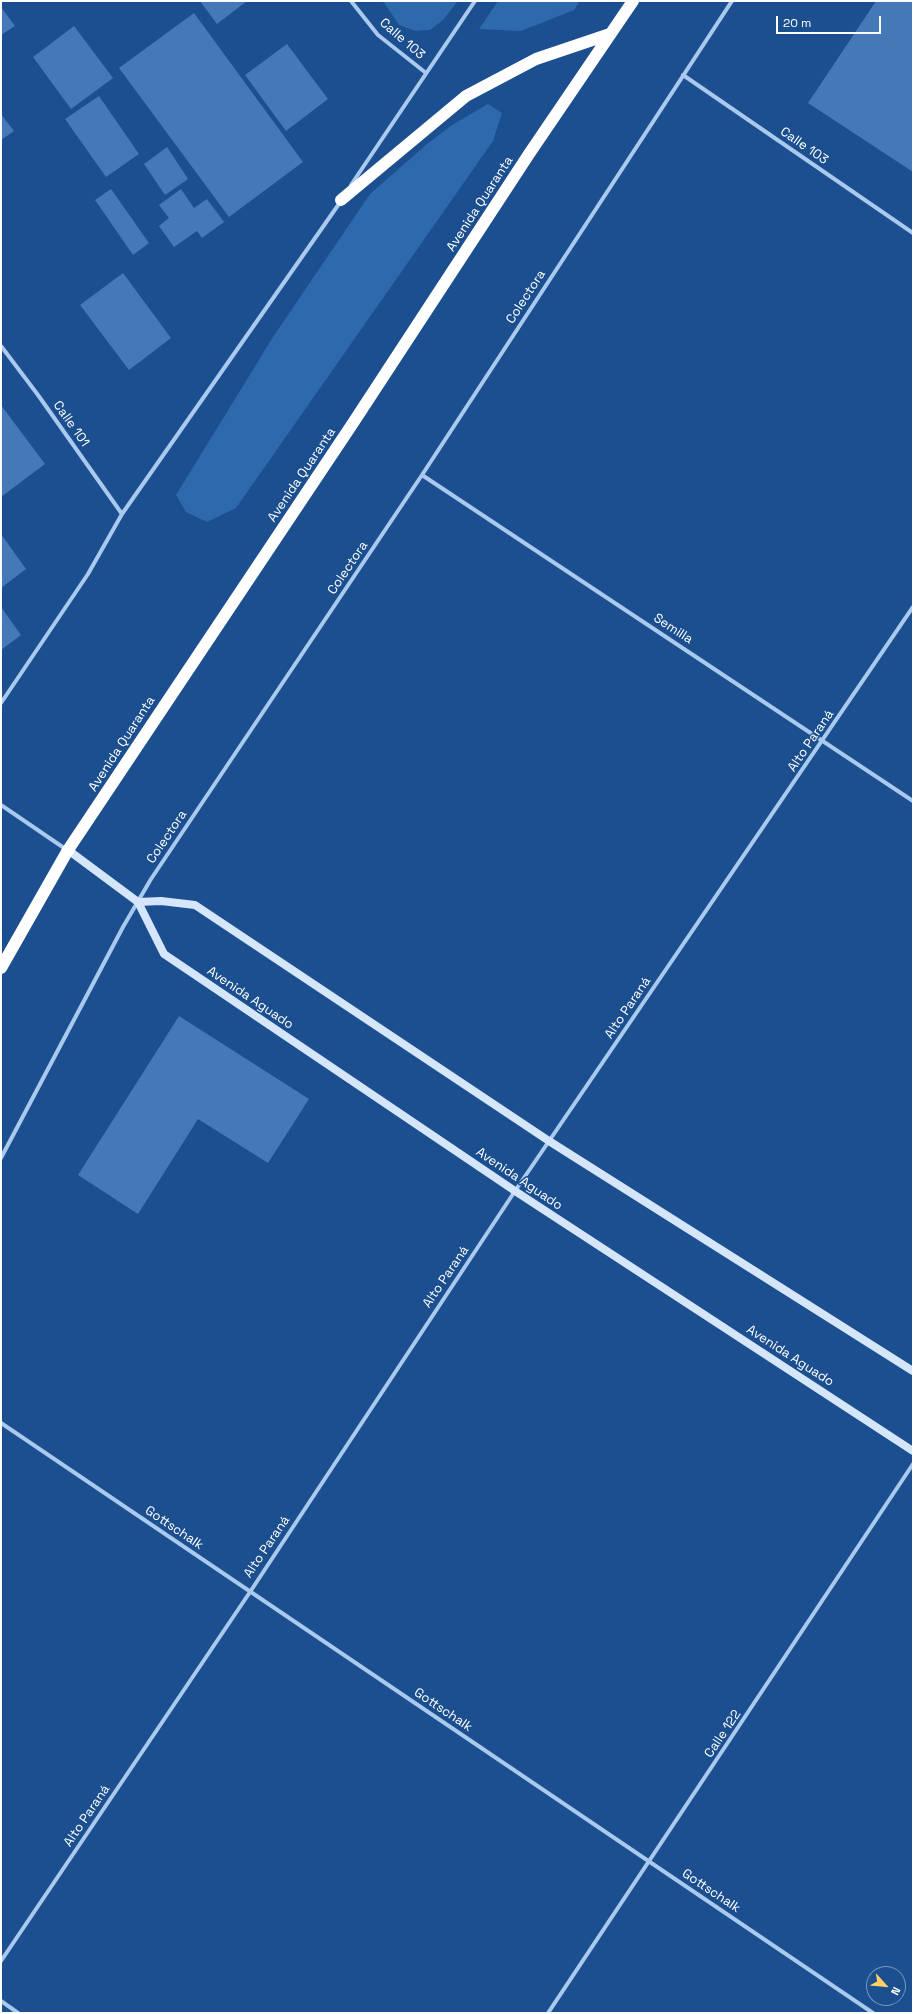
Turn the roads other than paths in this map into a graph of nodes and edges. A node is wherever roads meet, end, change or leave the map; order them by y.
1 (351, 1) edge
2 (474, 1) edge
3 (633, 1) edge
4 (732, 1) edge
5 (610, 34) junction
6 (426, 73) junction
7 (683, 75) junction
8 (341, 200) junction
9 (913, 233) edge
10 (1, 346) edge
11 (422, 475) junction
12 (122, 514) junction
13 (913, 607) edge
14 (1, 703) edge
15 (823, 740) junction
16 (913, 801) edge
17 (1, 805) edge
18 (68, 850) junction
19 (138, 902) junction
20 (1, 968) edge
21 (549, 1141) junction
22 (1, 1158) edge
23 (515, 1192) junction
24 (913, 1371) edge
25 (1, 1423) edge
26 (913, 1451) edge
27 (913, 1464) edge
28 (250, 1592) junction
29 (650, 1862) junction
30 (1, 1961) edge
31 (1, 2001) edge
32 (18, 2013) edge
33 (548, 2013) edge
34 (873, 2013) edge

1 - 6 street, Calle 103
2 - 6 street
3 - 5 highway, Avenida Quaranta
4 - 7 street, Colectora
5 - 8 highway
5 - 18 highway, Avenida Quaranta
6 - 8 street
7 - 9 street, Calle 103
7 - 11 street, Colectora
8 - 12 street
10 - 12 street, Calle 101
11 - 15 street, Semilla
11 - 19 street, Colectora
12 - 14 street
13 - 15 street, Alto Paraná
15 - 16 street, Semilla
15 - 21 street, Alto Paraná
17 - 18 street
18 - 19 main road, Avenida Aguado
18 - 20 highway, Avenida Quaranta
19 - 21 main road
19 - 22 street, Colectora
19 - 23 main road, Avenida Aguado
21 - 23 street, Alto Paraná
21 - 24 main road
23 - 26 main road, Avenida Aguado
23 - 28 street, Alto Paraná
25 - 28 street, Gottschalk
27 - 29 street, Calle 122
28 - 29 street, Gottschalk
28 - 30 street, Alto Paraná
29 - 33 street, Calle 122
29 - 34 street, Gottschalk
31 - 32 street

